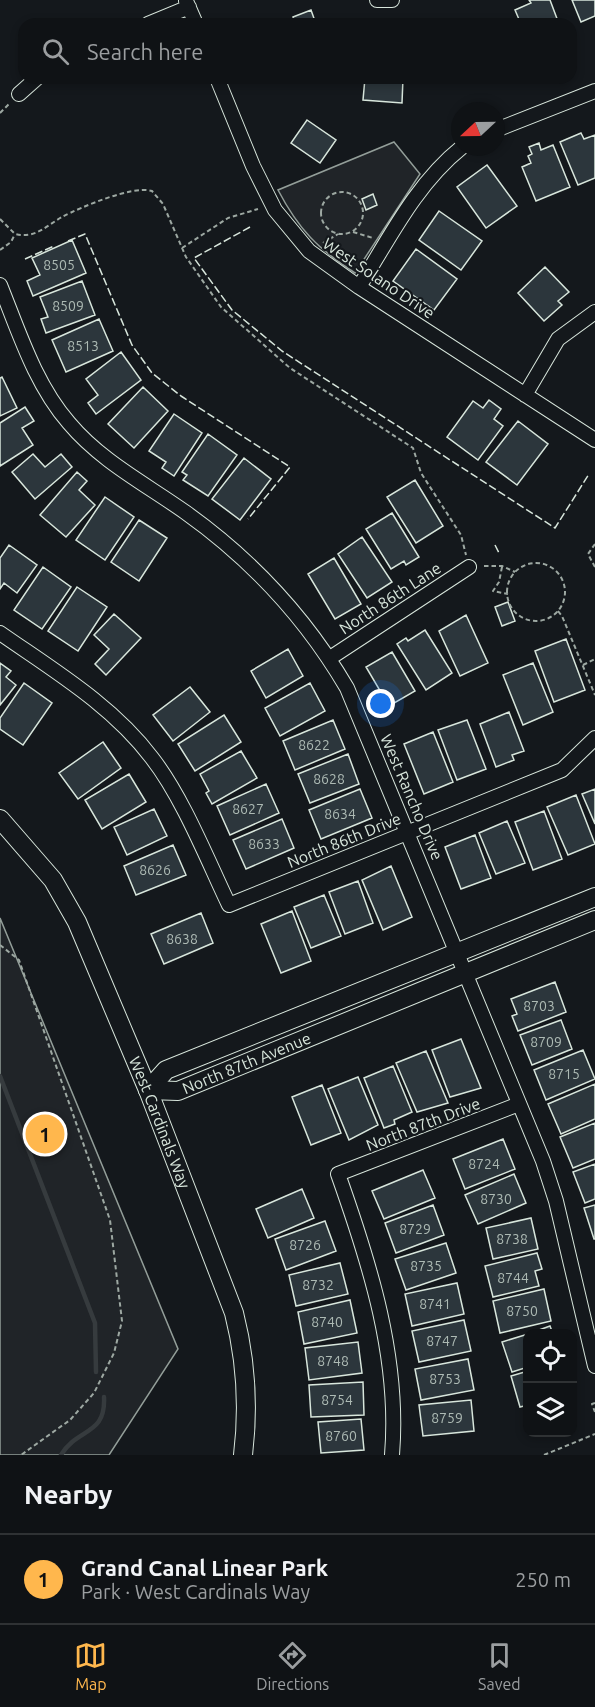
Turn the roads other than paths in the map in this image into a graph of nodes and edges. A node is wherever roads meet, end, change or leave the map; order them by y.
1 (377, 0) edge
2 (392, 0) edge
3 (188, 4) edge
4 (160, 18) edge
5 (194, 18) edge
6 (30, 84) edge
7 (219, 84) edge
8 (595, 91) edge
9 (19, 94) dead end
10 (505, 126) edge
11 (451, 156) edge
12 (0, 285) edge
13 (359, 287) junction
14 (595, 312) edge
15 (525, 395) junction
16 (595, 440) edge
17 (469, 567) road end
18 (0, 633) edge
19 (330, 658) junction
20 (595, 738) edge
21 (0, 819) edge
22 (408, 832) junction
23 (595, 897) edge
24 (595, 920) edge
25 (458, 951) junction
26 (466, 972) junction
27 (148, 1090) junction
28 (519, 1104) junction
29 (595, 1366) edge
30 (243, 1455) edge
31 (392, 1455) edge

1 - 2 street
3 - 4 street
3 - 5 street
6 - 9 street
7 - 13 street, West Solano Drive
8 - 10 street
11 - 13 street
12 - 19 street, West Rancho Drive
13 - 15 street, West Solano Drive
14 - 15 street
15 - 16 street, West Solano Drive
17 - 19 street, North 86th Lane
18 - 22 street, North 86th Drive
19 - 22 street, West Rancho Drive
20 - 22 street, North 86th Drive
21 - 27 street, West Cardinals Way
22 - 25 street, West Rancho Drive
23 - 25 street, North 87th Avenue
24 - 26 street, North 87th Avenue
25 - 26 street, West Rancho Drive
25 - 27 street, North 87th Avenue
26 - 27 street, North 87th Avenue
26 - 28 street, West Rancho Drive
27 - 30 street, West Cardinals Way
28 - 29 street, West Rancho Drive
28 - 31 street, North 87th Drive

